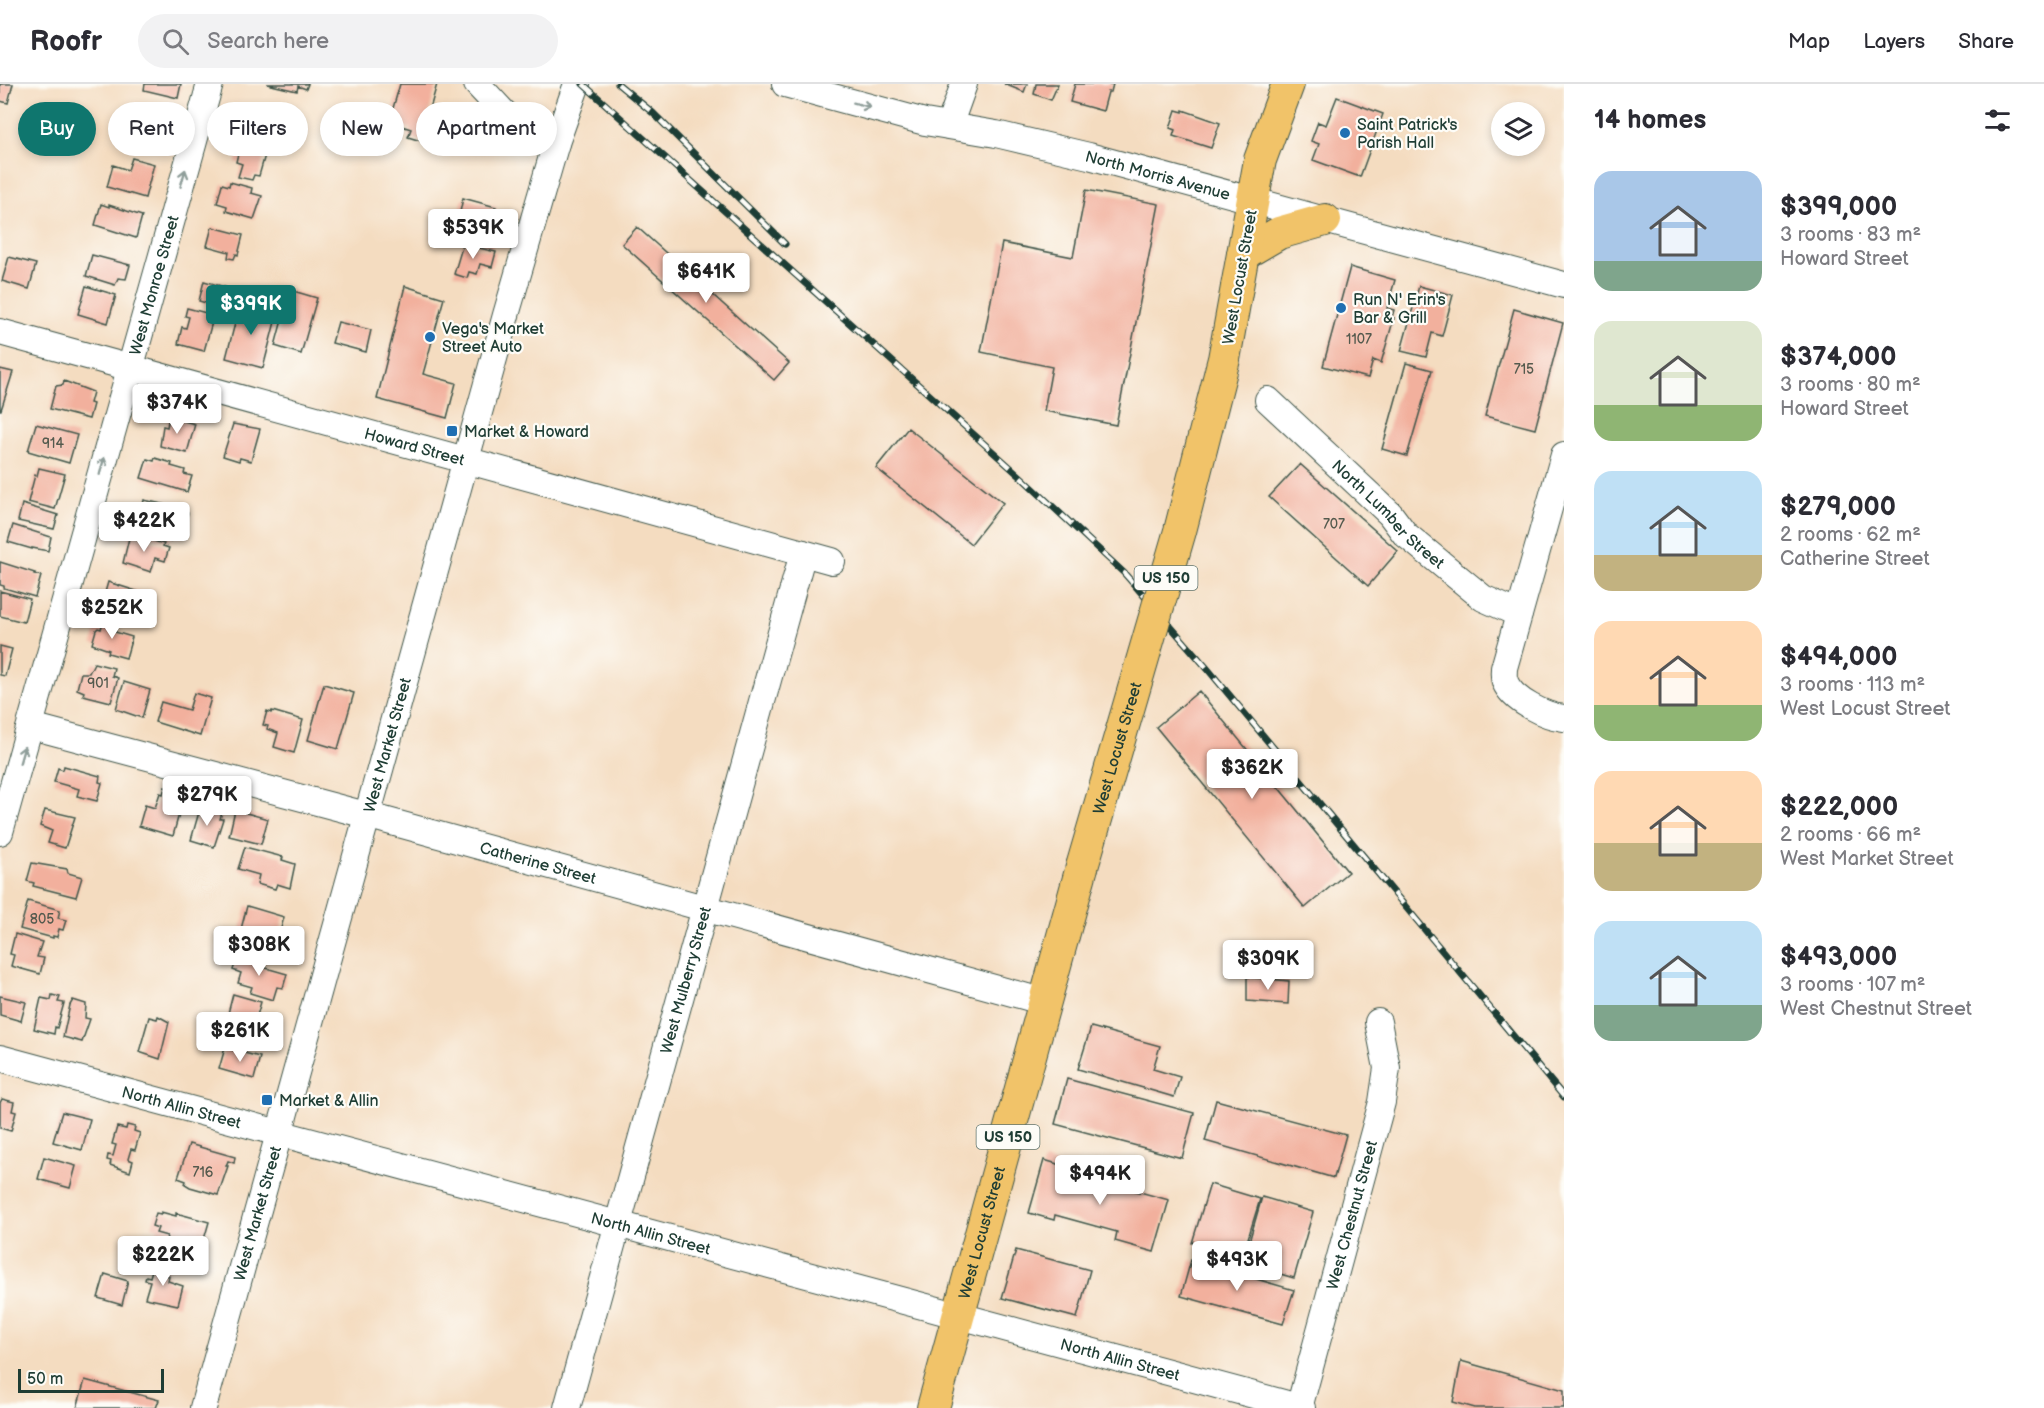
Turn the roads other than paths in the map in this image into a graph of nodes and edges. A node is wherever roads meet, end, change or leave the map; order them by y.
1 (210, 84) edge
2 (477, 84) edge
3 (577, 84) edge
4 (785, 84) edge
5 (964, 84) edge
6 (1288, 84) edge
7 (494, 102) edge
8 (949, 126) junction
9 (557, 140) edge
10 (552, 156) edge
11 (1252, 200) junction
12 (1325, 220) junction
13 (1243, 254) junction
14 (1564, 285) edge
15 (0, 332) edge
16 (129, 369) junction
17 (1268, 400) dead end
18 (1564, 455) edge
19 (466, 461) junction
20 (803, 553) junction
21 (832, 561) dead end
22 (1519, 614) junction
23 (1564, 718) edge
24 (31, 726) junction
25 (366, 815) junction
26 (0, 832) edge
27 (706, 909) junction
28 (1045, 1002) junction
29 (1378, 1022) dead end
30 (0, 1058) edge
31 (278, 1133) junction
32 (619, 1224) junction
33 (959, 1315) junction
34 (202, 1408) edge
35 (567, 1408) edge
36 (933, 1408) edge
37 (1300, 1408) edge

16 -> 1 street, West Monroe Street
2 - 7 street
3 - 9 street, West Market Street
4 -> 8 street, North Morris Avenue
5 - 8 street
6 - 11 main road, West Locust Street / US 150
8 - 11 street, North Morris Avenue
10 - 19 street, West Market Street
11 - 12 street, North Morris Avenue
11 - 13 main road, West Locust Street / US 150
12 - 13 main road
12 - 14 street, North Morris Avenue
13 - 28 main road, West Locust Street / US 150, bridge
15 - 16 street, Howard Street
16 - 19 street, Howard Street
24 -> 16 street, West Monroe Street
17 - 22 street, North Lumber Street
18 - 22 street
19 - 20 street, Howard Street
19 - 25 street, West Market Street
20 - 21 street, Howard Street
20 - 27 street, West Mulberry Street
22 - 23 street
24 - 25 street, Catherine Street
26 -> 24 street, West Monroe Street
25 - 27 street, Catherine Street
25 - 31 street, West Market Street
27 - 28 street, Catherine Street
27 - 32 street, West Mulberry Street
28 - 33 main road, West Locust Street / US 150
29 - 37 street, West Chestnut Street
30 - 31 street, North Allin Street
31 - 32 street, North Allin Street
31 - 34 street, West Market Street
32 - 33 street, North Allin Street
32 - 35 street, West Mulberry Street
33 - 36 main road, West Locust Street / US 150
33 - 37 street, North Allin Street

